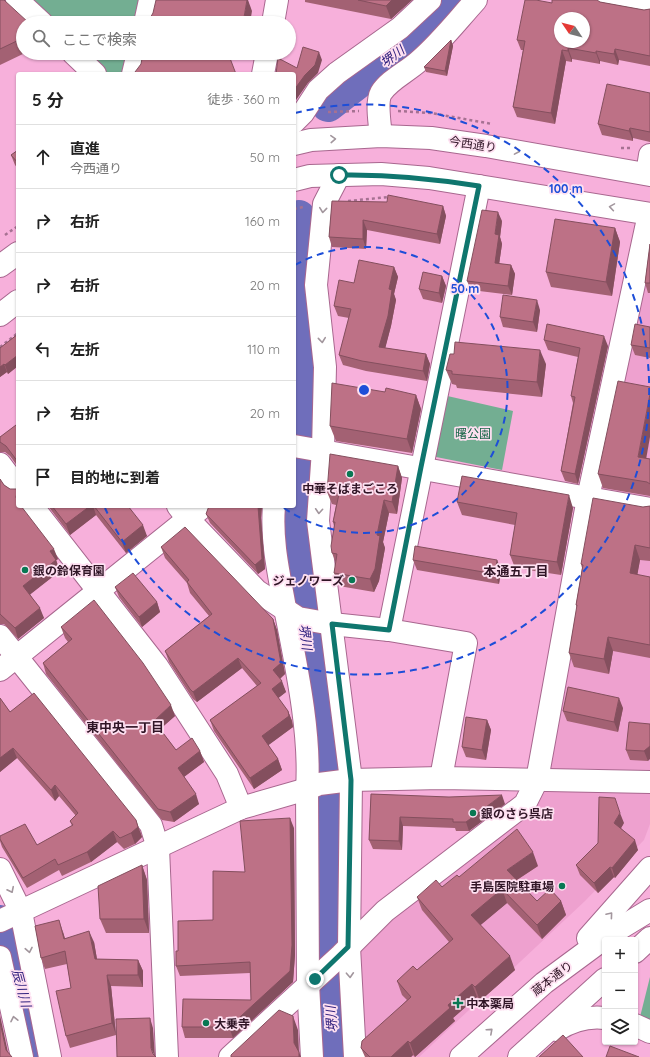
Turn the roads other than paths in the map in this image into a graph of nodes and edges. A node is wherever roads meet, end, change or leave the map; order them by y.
1 (17, 0) edge
2 (150, 0) edge
3 (277, 0) edge
4 (430, 0) edge
5 (476, 0) edge
6 (606, 0) edge
7 (650, 8) edge
8 (34, 16) edge
9 (147, 16) edge
10 (274, 16) edge
11 (80, 60) edge
12 (136, 60) edge
13 (266, 60) edge
14 (93, 72) edge
15 (133, 72) edge
16 (263, 72) edge
17 (296, 120) edge
18 (381, 136) junction
19 (296, 144) edge
20 (649, 168) edge
21 (339, 175) junction
22 (296, 180) edge
23 (479, 186) junction
24 (649, 214) edge
25 (16, 254) edge
26 (0, 266) edge
27 (16, 303) edge
28 (0, 315) edge
29 (309, 449) edge
30 (0, 464) edge
31 (421, 467) junction
32 (16, 485) edge
33 (588, 498) junction
34 (34, 508) edge
35 (274, 508) edge
36 (650, 509) edge
37 (190, 510) edge
38 (98, 591) junction
39 (292, 614) junction
40 (327, 623) junction
41 (389, 630) junction
42 (0, 636) edge
43 (8, 664) edge
44 (442, 778) junction
45 (537, 780) junction
46 (347, 781) junction
47 (650, 782) edge
48 (313, 786) junction
49 (241, 808) junction
50 (158, 848) junction
51 (650, 868) edge
52 (0, 869) edge
53 (650, 910) edge
54 (21, 912) junction
55 (0, 921) edge
56 (650, 938) edge
57 (638, 949) edge
58 (345, 951) junction
59 (0, 957) edge
60 (311, 981) junction
61 (602, 982) edge
62 (544, 983) junction
63 (602, 1018) edge
64 (638, 1026) edge
65 (650, 1032) edge
66 (527, 1050) edge
67 (22, 1057) edge
68 (50, 1057) edge
69 (167, 1057) edge
70 (230, 1057) edge
71 (312, 1057) edge
72 (355, 1057) edge
73 (461, 1057) edge

1 - 8 street
2 - 9 street
3 - 10 street
4 - 17 street
5 - 18 street
6 - 7 street
11 - 14 street
12 - 15 street
13 - 16 street
19 -> 18 street, 今西通り
18 -> 20 street, 今西通り
21 - 22 street
21 - 23 street
21 -> 29 street
24 -> 23 street
23 - 31 street
24 - 33 street
25 - 26 street
27 - 28 street
29 - 31 street
29 -> 40 street
30 - 32 street
31 - 33 street
31 - 41 street
33 - 36 street
33 - 45 street
34 - 38 street
35 - 39 street
37 - 38 street
37 - 39 street
38 - 43 street
38 - 49 street
39 - 40 street
39 - 48 street
40 - 41 street
40 - 46 street
41 - 44 street
42 - 43 street
43 - 50 street
44 - 45 street
44 - 46 street
45 - 47 street
45 - 58 street
46 - 48 street
46 - 58 street
48 - 49 street
48 - 60 street
49 - 50 street
50 - 54 street
50 - 69 street
62 -> 51 street
52 -> 54 street
53 - 62 street, 蔵本通り
54 - 55 street
54 -> 68 street
56 - 57 street
58 - 60 street
58 -> 72 street
67 -> 59 street
60 - 70 street
60 - 71 street
61 - 66 street
73 -> 62 street, 蔵本通り
63 - 66 street
64 - 65 street

